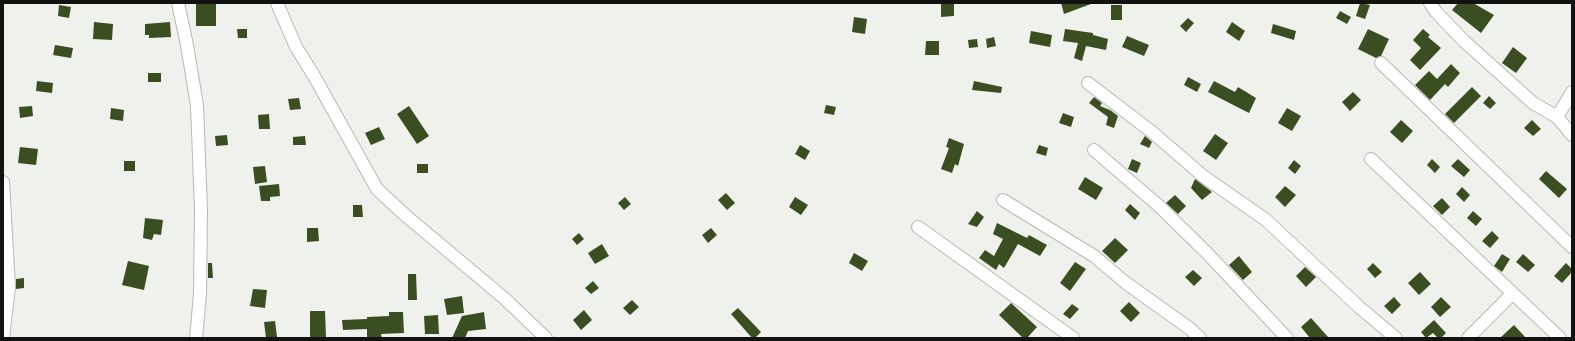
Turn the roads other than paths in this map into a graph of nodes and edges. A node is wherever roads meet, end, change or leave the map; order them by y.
1 (178, 3) edge
2 (277, 3) edge
3 (1430, 3) edge
4 (1381, 63) dead end
5 (1088, 83) dead end
6 (1572, 92) edge
7 (1557, 117) junction
8 (1572, 135) edge
9 (1094, 150) dead end
10 (1371, 159) dead end
11 (3, 182) edge
12 (1003, 200) dead end
13 (918, 227) dead end
14 (1572, 247) edge
15 (1512, 294) junction
16 (3, 338) edge
17 (196, 338) edge
18 (546, 338) edge
19 (1073, 338) edge
20 (1200, 338) edge
21 (1287, 338) edge
22 (1396, 338) edge
23 (1468, 338) edge
24 (1560, 338) edge

1 - 17 street
2 - 18 street
3 - 7 street
4 - 14 street
5 - 22 street
6 - 7 street
7 - 8 street
9 - 21 street
10 - 15 street
11 - 16 street
12 - 20 street
13 - 19 street
15 - 23 street
15 - 24 street

